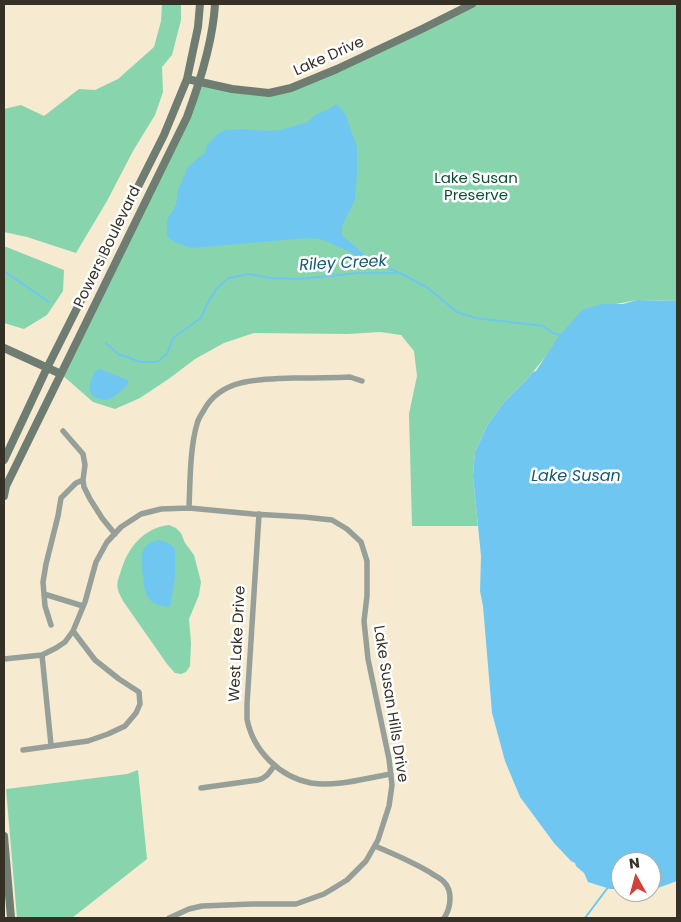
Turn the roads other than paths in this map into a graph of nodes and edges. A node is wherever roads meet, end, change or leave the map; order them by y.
1 (200, 4) edge
2 (215, 4) edge
3 (472, 4) edge
4 (187, 79) junction
5 (200, 82) junction
6 (4, 348) edge
7 (47, 368) junction
8 (61, 374) junction
9 (362, 381) dead end
10 (63, 431) dead end
11 (4, 460) edge
12 (83, 480) junction
13 (4, 496) edge
14 (189, 508) junction
15 (259, 514) junction
16 (115, 534) junction
17 (44, 594) junction
18 (83, 606) junction
19 (51, 625) dead end
20 (73, 631) junction
21 (42, 655) junction
22 (4, 659) edge
23 (51, 745) junction
24 (23, 750) dead end
25 (274, 766) junction
26 (391, 774) junction
27 (201, 788) dead end
28 (4, 836) edge
29 (375, 846) junction
30 (11, 918) edge
31 (169, 918) edge
32 (444, 918) edge

1 - 4 main road, Powers Boulevard
2 - 5 main road, Powers Boulevard
3 - 5 main road, Lake Drive
4 - 5 main road, Lake Drive
4 - 7 main road, Powers Boulevard
5 - 8 main road, Powers Boulevard
6 - 7 main road
7 - 8 main road
7 - 11 main road, Powers Boulevard
8 - 13 main road, Powers Boulevard
9 - 14 street
10 - 12 street
12 - 16 street
12 - 17 street
14 - 15 street, Lake Susan Hills Drive
14 - 16 street, Lake Susan Hills Drive
15 - 25 street, West Lake Drive
15 - 26 street, Lake Susan Hills Drive
16 - 18 street, Lake Susan Hills Drive
17 - 18 street
17 - 19 street
18 - 20 street, Lake Susan Hills Drive
20 - 21 street, Lake Susan Hills Drive
20 - 23 street
21 - 22 street, Lake Susan Hills Drive
21 - 23 street
23 - 24 street
25 - 26 street, West Lake Drive
25 - 27 street
26 - 29 street, Lake Susan Hills Drive
28 - 30 main road
29 - 31 street, Lake Susan Hills Drive
29 - 32 street

